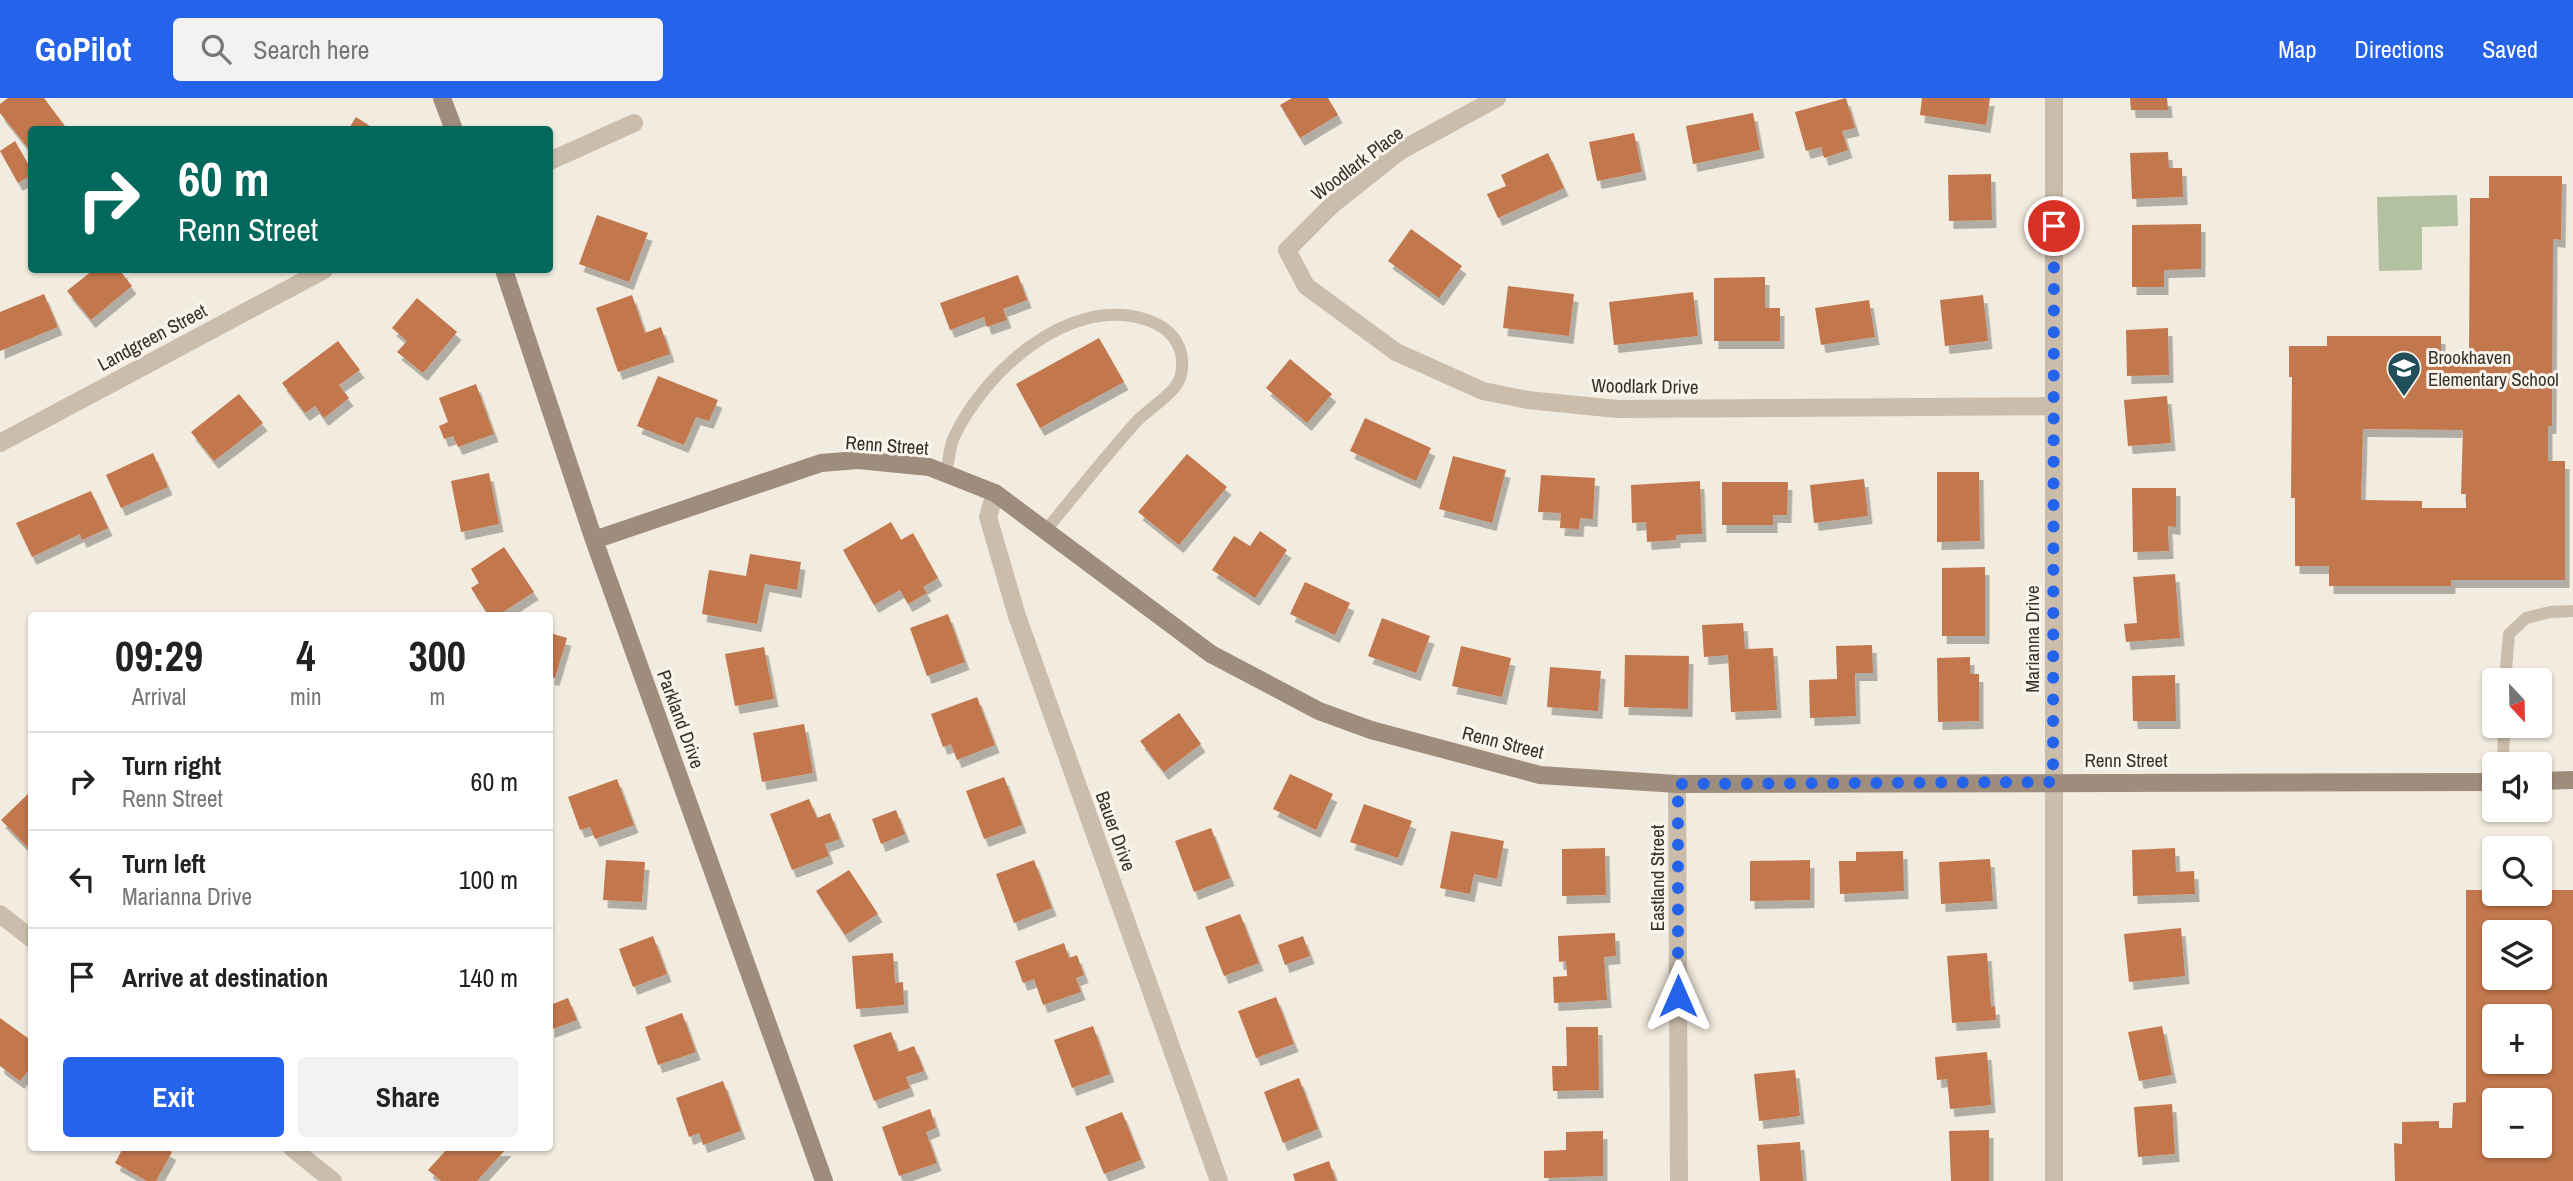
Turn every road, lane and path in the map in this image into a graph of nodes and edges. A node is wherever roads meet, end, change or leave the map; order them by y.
1 (442, 98) edge
2 (1497, 98) edge
3 (2054, 98) edge
4 (634, 123) dead end
5 (452, 126) edge
6 (553, 160) edge
7 (1286, 250) joint
8 (318, 273) edge
9 (505, 273) edge
10 (2054, 406) junction
11 (0, 443) edge
12 (946, 473) junction
13 (995, 493) junction
14 (1045, 530) junction
15 (594, 540) junction
16 (2573, 611) edge
17 (2506, 668) edge
18 (2573, 780) edge
19 (2552, 781) edge
20 (2053, 782) junction
21 (2482, 782) edge
22 (1678, 784) junction
23 (0, 914) edge
24 (28, 936) edge
25 (296, 1151) edge
26 (333, 1181) edge
27 (824, 1181) edge
28 (1219, 1181) edge
29 (1679, 1181) edge
30 (2054, 1181) edge

1 - 5 street
2 - 7 street, Woodlark Place
3 - 10 street, Marianna Drive
4 - 6 street
7 - 10 street, Woodlark Drive
8 - 11 street, Landgreen Street
9 - 15 street, Parkland Drive
10 - 20 street, Marianna Drive
12 - 13 street, Renn Street
12 - 14 lane
12 - 15 street, Renn Street
13 - 14 street, Renn Street
13 - 28 street, Bauer Drive
14 - 22 street, Renn Street
15 - 27 street, Parkland Drive
16 - 17 lane
18 - 19 street
20 - 21 street, Renn Street
20 - 22 street, Renn Street
20 - 30 street, Marianna Drive
22 - 29 street, Eastland Street
23 - 24 street
25 - 26 street

